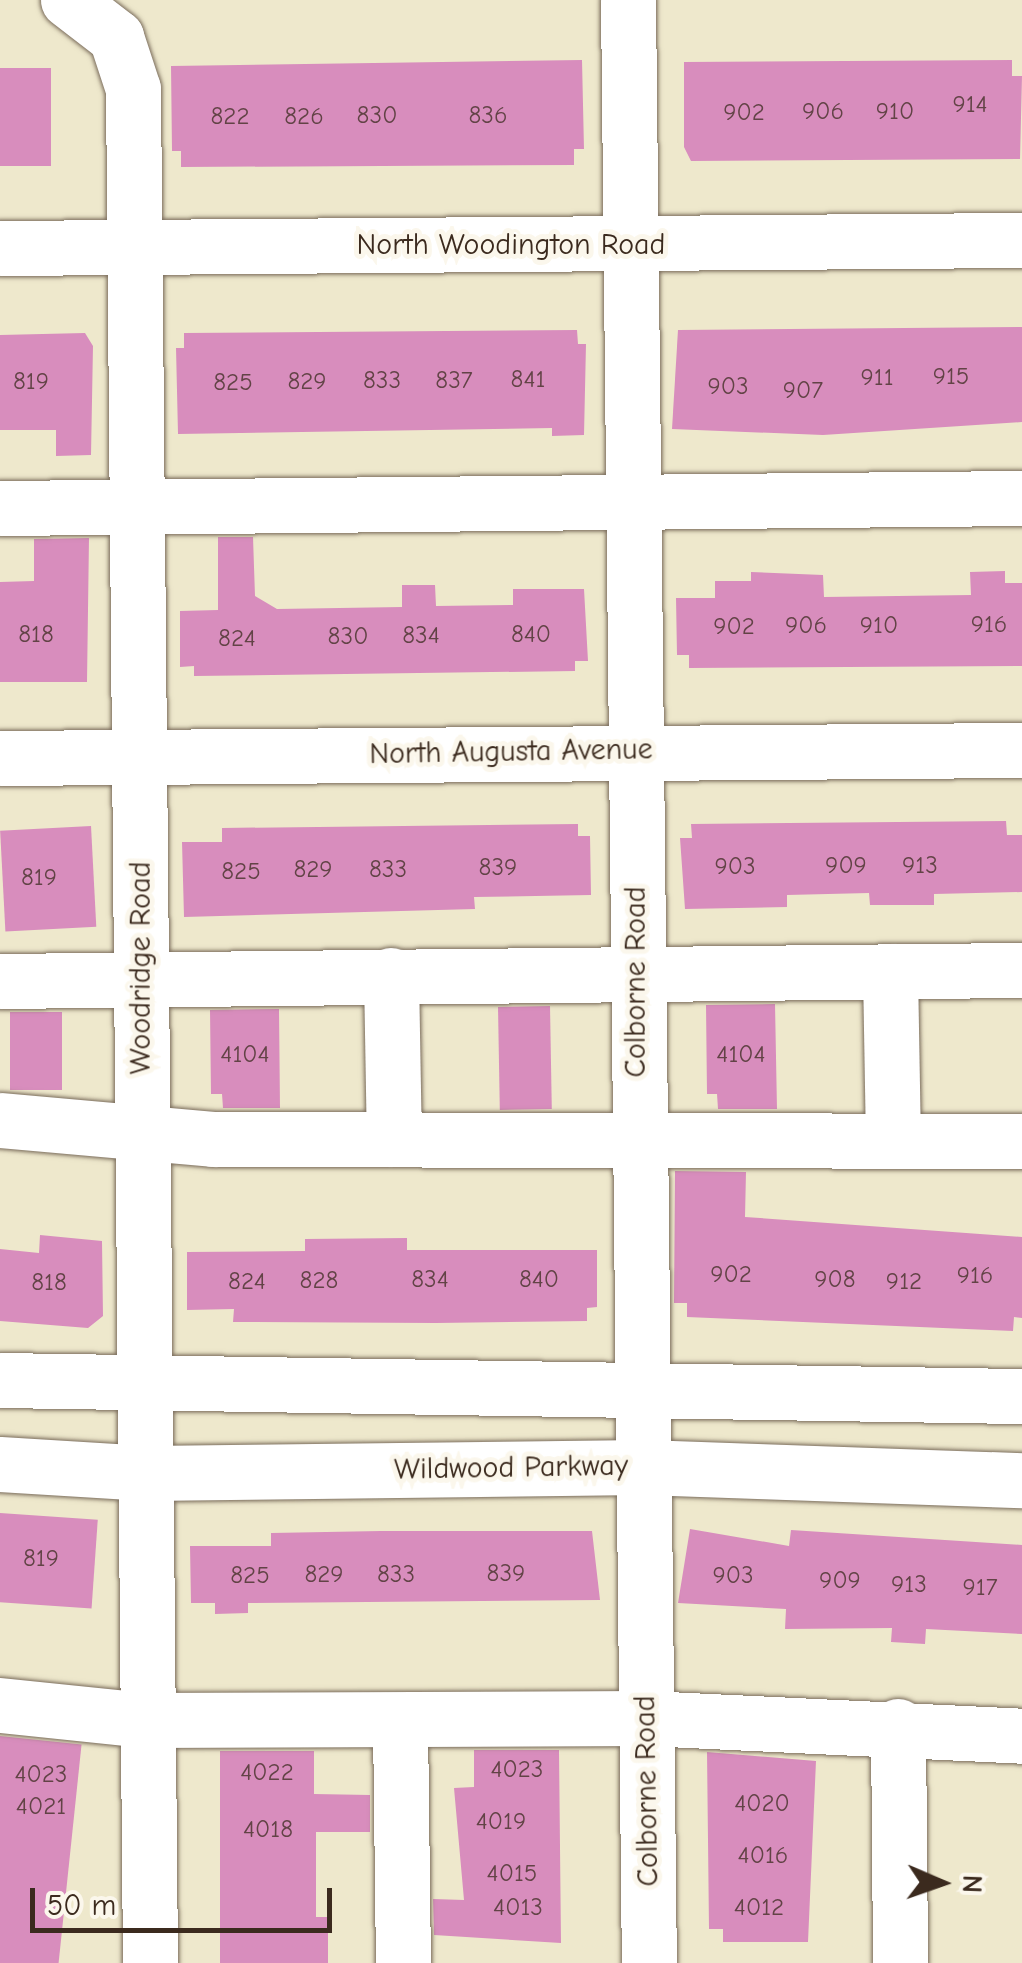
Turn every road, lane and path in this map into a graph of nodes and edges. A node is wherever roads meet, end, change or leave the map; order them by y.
1 (68, 0) edge
2 (628, 0) edge
3 (1022, 240) edge
4 (633, 244) junction
5 (136, 247) junction
6 (0, 248) edge
7 (1022, 498) edge
8 (635, 502) junction
9 (136, 507) junction
10 (0, 508) edge
11 (636, 749) junction
12 (1022, 750) edge
13 (0, 758) edge
14 (140, 758) junction
15 (890, 970) junction
16 (1022, 970) edge
17 (635, 971) junction
18 (391, 975) junction
19 (141, 979) junction
20 (0, 981) edge
21 (0, 1120) edge
22 (142, 1131) junction
23 (636, 1136) junction
24 (893, 1137) junction
25 (394, 1139) junction
26 (1022, 1142) edge
27 (0, 1380) edge
28 (642, 1384) junction
29 (146, 1386) junction
30 (1022, 1396) edge
31 (0, 1464) edge
32 (643, 1467) junction
33 (147, 1473) junction
34 (1022, 1480) edge
35 (0, 1705) edge
36 (646, 1718) junction
37 (146, 1720) junction
38 (400, 1721) junction
39 (898, 1726) junction
40 (1022, 1736) edge
41 (150, 1963) edge
42 (403, 1963) edge
43 (649, 1963) edge
44 (900, 1963) edge

1 - 5 street, Woodridge Road
2 - 4 street, Colborne Road
3 - 4 street, North Woodington Road
4 - 5 street, North Woodington Road
4 - 8 street, Colborne Road
5 - 6 street, North Woodington Road
5 - 9 street, Woodridge Road
7 - 8 street
8 - 9 street
8 - 11 street, Colborne Road
9 - 10 street
9 - 14 street, Woodridge Road
11 - 12 street, North Augusta Avenue
11 - 14 street, North Augusta Avenue
11 - 17 street, Colborne Road
13 - 14 street, North Augusta Avenue
14 - 19 street, Woodridge Road
15 - 16 street
15 - 17 street
15 - 24 street
17 - 18 street
17 - 23 street, Colborne Road
18 - 19 street
18 - 25 street
19 - 20 street
19 - 22 street, Woodridge Road
21 - 22 street
22 - 25 street
22 - 29 street, Woodridge Road
23 - 24 street
23 - 25 street
23 - 28 street, Colborne Road
24 - 26 street
27 - 29 street
28 - 29 street
28 - 30 street
28 - 32 street, Colborne Road
29 - 33 street, Woodridge Road
31 - 33 street, Wildwood Parkway
32 - 33 street, Wildwood Parkway
32 - 34 street, Wildwood Parkway
32 - 36 street, Colborne Road
33 - 37 street, Woodridge Road
35 - 37 street
36 - 38 street
36 - 39 street
36 - 43 street, Colborne Road
37 - 38 street
37 - 41 street, Woodridge Road
38 - 42 street
39 - 40 street
39 - 44 street

